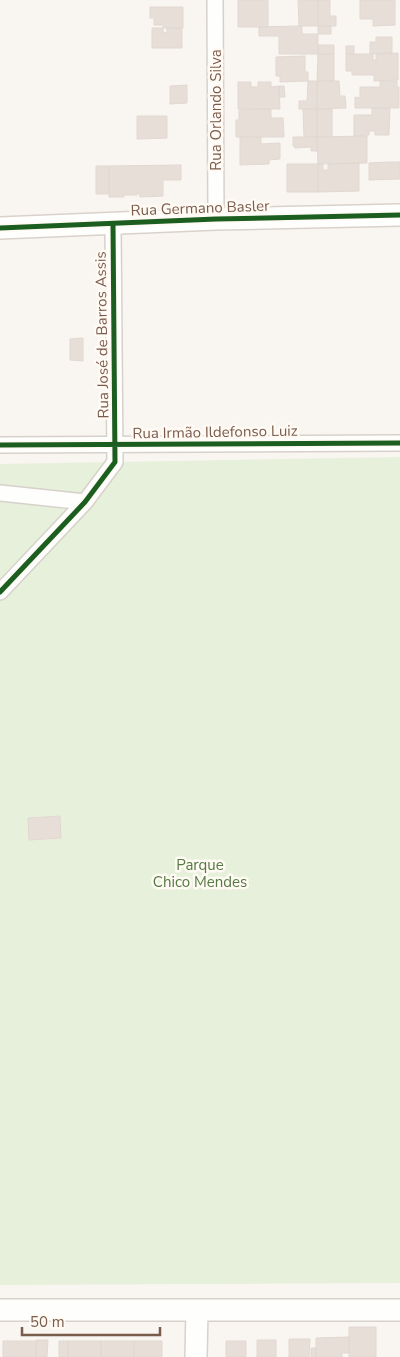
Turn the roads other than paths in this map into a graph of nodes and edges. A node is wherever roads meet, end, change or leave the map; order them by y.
1 (216, 0) edge
2 (400, 215) edge
3 (216, 219) junction
4 (112, 224) junction
5 (0, 228) edge
6 (400, 443) edge
7 (0, 446) edge
8 (116, 446) junction
9 (0, 493) edge
10 (86, 502) junction
11 (0, 592) edge
12 (0, 1310) edge
13 (196, 1310) junction
14 (400, 1310) edge
15 (196, 1357) edge

1 - 3 street, Rua Orlando Silva
2 - 3 street, Rua Germano Basler
3 - 4 street, Rua Germano Basler
4 - 5 street, Rua Germano Basler
4 - 8 street, Rua José de Barros Assis
6 - 8 street, Rua Irmão Ildefonso Luiz
7 - 8 street, Rua Irmão Ildefonso Luiz
8 - 10 street, Rua José de Barros Assis
9 - 10 street
10 - 11 street, Rua José de Barros Assis
12 - 13 street
13 - 14 street
13 - 15 street

